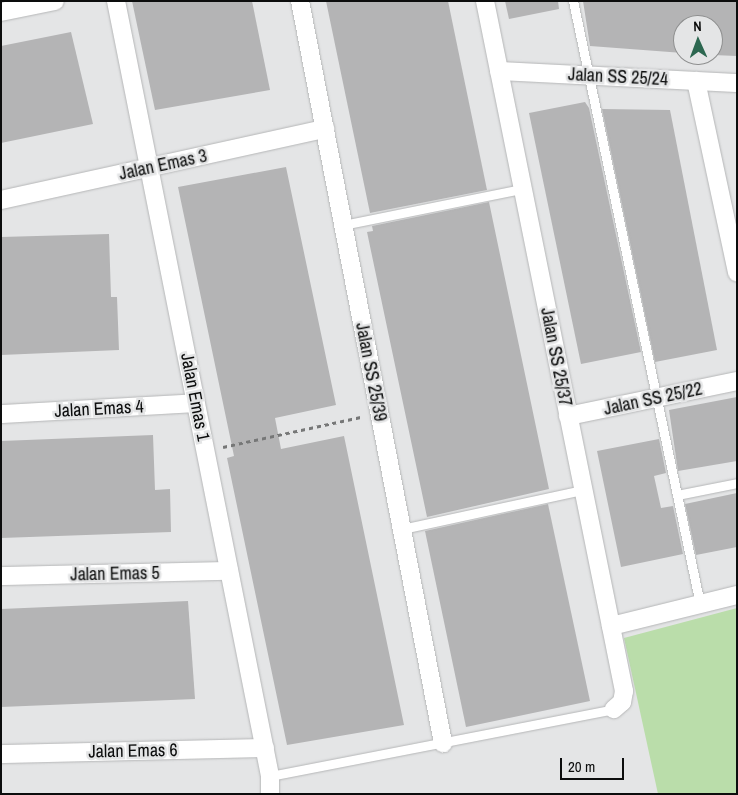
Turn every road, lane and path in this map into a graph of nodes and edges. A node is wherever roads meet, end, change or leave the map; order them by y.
1 (55, 1) edge
2 (116, 1) edge
3 (300, 1) edge
4 (485, 1) edge
5 (573, 1) edge
6 (1, 12) edge
7 (499, 71) junction
8 (586, 75) junction
9 (696, 81) junction
10 (737, 83) edge
11 (325, 129) junction
12 (149, 168) junction
13 (522, 188) junction
14 (1, 200) edge
15 (343, 225) junction
16 (737, 273) edge
17 (737, 381) edge
18 (656, 398) junction
19 (196, 403) junction
20 (1, 414) edge
21 (379, 414) junction
22 (568, 416) junction
23 (206, 451) junction
24 (737, 483) edge
25 (583, 490) junction
26 (677, 494) junction
27 (402, 529) junction
28 (229, 572) junction
29 (1, 576) edge
30 (737, 595) edge
31 (700, 604) junction
32 (611, 626) junction
33 (614, 709) joint
34 (443, 743) junction
35 (265, 748) junction
36 (1, 754) edge
37 (270, 776) junction
38 (270, 794) edge

1 - 6 street
2 - 12 street, Jalan Emas 1
3 - 11 street, Jalan SS 25/39
4 - 7 street, Jalan SS 25/37
5 - 8 lane
7 - 8 street, Jalan SS 25/24
7 - 13 street, Jalan SS 25/37
8 - 9 street, Jalan SS 25/24
8 - 18 lane
9 - 10 street, Jalan SS 25/24
9 - 16 street
11 - 12 street, Jalan Emas 3
11 - 15 street, Jalan SS 25/39
12 - 14 street, Jalan Emas 3
12 - 19 street, Jalan Emas 1
13 - 15 lane
13 - 22 street, Jalan SS 25/37
15 - 21 street, Jalan SS 25/39
17 - 18 street, Jalan SS 25/22
18 - 22 street, Jalan SS 25/22
18 - 26 lane
19 - 20 street, Jalan Emas 4
19 - 23 street, Jalan Emas 1
21 - 23 path
21 - 27 street, Jalan SS 25/39
22 - 25 street, Jalan SS 25/37
23 - 28 street, Jalan Emas 1
24 - 26 lane
25 - 27 lane
25 - 32 street, Jalan SS 25/37
26 - 31 lane
27 - 34 street, Jalan SS 25/39
28 - 29 street, Jalan Emas 5
28 - 35 street, Jalan Emas 1
30 - 31 street
31 - 32 street
32 - 33 street, Jalan SS 25/37
33 - 34 lane
34 - 37 lane
35 - 36 street, Jalan Emas 6
35 - 37 street, Jalan Emas 1
37 - 38 street, Jalan Emas 1

